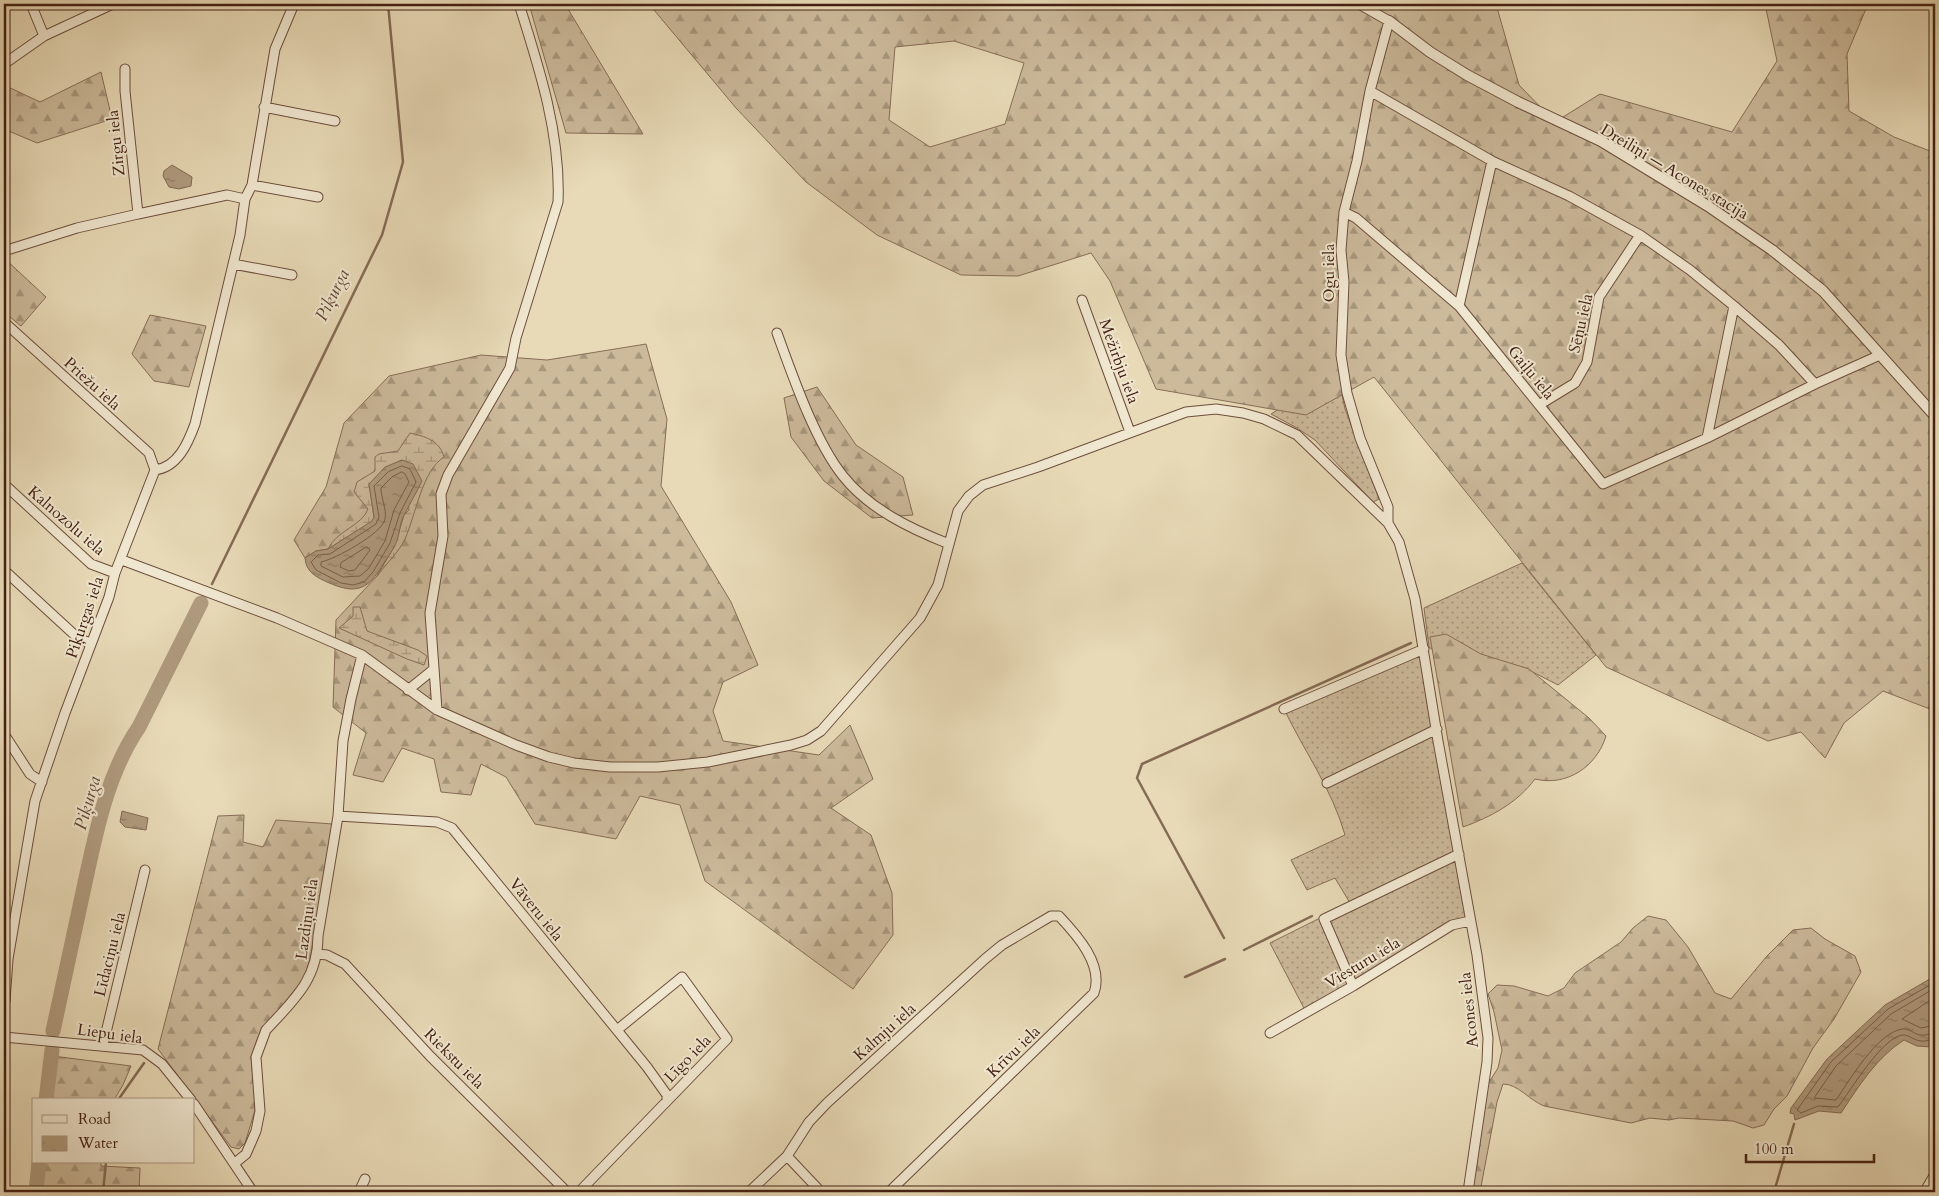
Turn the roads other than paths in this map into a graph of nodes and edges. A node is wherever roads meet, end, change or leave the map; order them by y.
1 (31, 4) edge
2 (114, 4) edge
3 (294, 4) edge
4 (519, 4) edge
5 (1358, 4) edge
6 (1389, 21) junction
7 (44, 36) junction
8 (4, 64) edge
9 (125, 69) dead end
10 (1370, 91) junction
11 (264, 107) junction
12 (335, 121) dead end
13 (1492, 161) junction
14 (252, 185) junction
15 (318, 197) dead end
16 (244, 199) junction
17 (1344, 212) junction
18 (138, 214) junction
19 (1640, 235) junction
20 (4, 251) edge
21 (233, 264) junction
22 (292, 275) dead end
23 (1082, 300) dead end
24 (1460, 306) junction
25 (1734, 306) junction
26 (4, 322) edge
27 (777, 334) dead end
28 (1880, 355) junction
29 (1815, 384) junction
30 (1539, 405) junction
31 (1935, 416) edge
32 (1130, 432) junction
33 (1707, 438) junction
34 (155, 470) junction
35 (4, 484) edge
36 (1388, 523) junction
37 (949, 544) junction
38 (122, 560) junction
39 (4, 570) edge
40 (115, 573) junction
41 (91, 643) junction
42 (1424, 650) junction
43 (362, 655) junction
44 (434, 669) junction
45 (408, 690) junction
46 (1284, 709) dead end
47 (437, 710) junction
48 (1437, 730) junction
49 (4, 734) edge
50 (42, 782) junction
51 (1327, 783) dead end
52 (338, 816) junction
53 (1459, 854) junction
54 (145, 870) dead end
55 (1059, 916) joint
56 (1470, 921) junction
57 (318, 954) junction
58 (6, 960) edge
59 (1353, 986) junction
60 (4, 1000) edge
61 (4, 1011) edge
62 (617, 1030) junction
63 (1270, 1033) dead end
64 (4, 1037) edge
65 (103, 1045) junction
66 (189, 1098) edge
67 (667, 1100) junction
68 (195, 1105) edge
69 (787, 1156) junction
70 (235, 1163) junction
71 (1935, 1175) edge
72 (365, 1179) dead end
73 (253, 1192) edge
74 (359, 1192) edge
75 (567, 1192) edge
76 (579, 1192) edge
77 (749, 1192) edge
78 (821, 1192) edge
79 (889, 1192) edge
80 (1468, 1192) edge
81 (1926, 1192) edge

1 - 7 street
2 - 7 street
3 - 11 street
4 - 44 street
5 - 6 street, Dreiliņi — Acones stacija
6 - 10 street, Ogu iela
6 - 28 street, Dreiliņi — Acones stacija
7 - 8 street
9 - 18 street, Zirgu iela
10 - 13 street
10 - 17 street, Ogu iela
11 - 12 street
11 - 14 street
13 - 19 street
13 - 24 street
14 - 15 street
14 - 16 street
16 - 18 street
16 - 21 street
17 - 24 street, Gaiļu iela
17 - 36 street, Ogu iela
18 - 20 street
19 - 25 street
19 - 30 street, Sēņu iela
21 - 22 street
21 - 34 street
23 - 32 street, Mežirbju iela
24 - 30 street, Gaiļu iela
25 - 29 street
25 - 33 street
26 - 34 street, Priežu iela
27 - 37 street
28 - 29 street, Gaiļu iela
28 - 31 street, Dreiliņi — Acones stacija
29 - 33 street, Gaiļu iela
30 - 33 street, Gaiļu iela
32 - 36 street
32 - 37 street
34 - 38 street, Piķurgas iela
35 - 40 street, Kalnozolu iela
36 - 42 street, Acones iela
37 - 47 street
38 - 40 street, Piķurgas iela
38 - 43 street
39 - 41 street
40 - 41 street, Piķurgas iela
41 - 50 street, Piķurgas iela
42 - 46 street
42 - 48 street, Acones iela
43 - 45 street
43 - 52 street, Lazdiņu iela
44 - 45 street
44 - 47 street
45 - 47 street
48 - 51 street
48 - 53 street, Acones iela
49 - 50 street
50 - 58 street, Piķurgas iela
52 - 57 street, Lazdiņu iela
52 - 62 street, Vāveru iela
53 - 56 street, Acones iela
53 - 59 street
54 - 65 street, Līdaciņu iela
55 - 69 street, Kalmju iela
55 - 79 street, Krīvu iela
56 - 59 street, Viesturu iela
56 - 80 street, Acones iela
57 - 70 street, Lazdiņu iela
57 - 75 street, Riekstu iela
58 - 60 street, Piķurgas iela
59 - 63 street, Viesturu iela
60 - 61 street, Piķurgas iela
62 - 67 street, Vāveru iela
62 - 67 street, Līgo iela
64 - 65 street, Liepu iela
65 - 66 street, Liepu iela
67 - 76 street, Līgo iela
68 - 70 street
69 - 77 street, Kalmju iela
69 - 78 street
70 - 73 street
71 - 81 street
72 - 74 street

